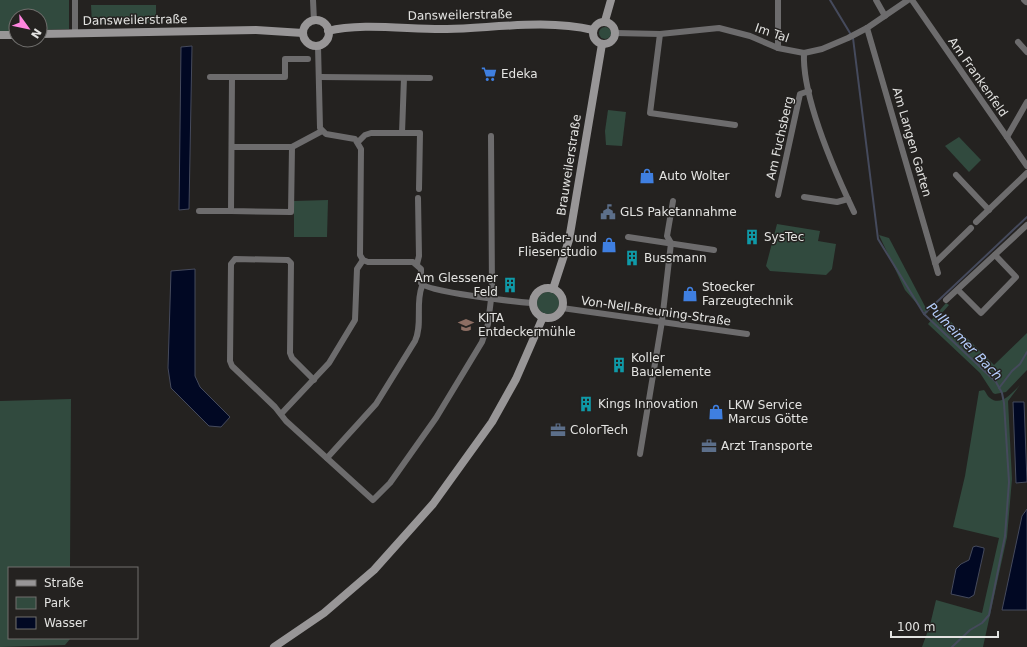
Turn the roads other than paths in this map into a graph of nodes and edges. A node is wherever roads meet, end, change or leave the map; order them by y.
1 (75, 0) edge
2 (313, 0) edge
3 (611, 0) edge
4 (778, 0) edge
5 (876, 0) edge
6 (908, 0) edge
7 (912, 0) edge
8 (885, 16) junction
9 (314, 21) junction
10 (605, 21) junction
11 (867, 28) junction
12 (593, 30) junction
13 (328, 31) junction
14 (75, 33) junction
15 (303, 33) junction
16 (615, 33) junction
17 (48, 34) edge
18 (660, 34) junction
19 (1018, 42) dead end
20 (602, 44) junction
21 (318, 46) junction
22 (778, 48) junction
23 (1027, 52) edge
24 (804, 53) junction
25 (308, 59) dead end
26 (210, 77) dead end
27 (232, 77) junction
28 (320, 77) junction
29 (404, 78) junction
30 (430, 78) dead end
31 (809, 91) junction
32 (1027, 102) edge
33 (735, 125) dead end
34 (322, 131) junction
35 (402, 133) junction
36 (491, 136) dead end
37 (1006, 138) junction
38 (358, 142) junction
39 (232, 147) junction
40 (292, 147) junction
41 (1027, 166) edge
42 (1027, 173) edge
43 (956, 175) dead end
44 (419, 189) dead end
45 (778, 195) dead end
46 (804, 197) dead end
47 (418, 198) dead end
48 (848, 199) junction
49 (673, 201) dead end
50 (989, 210) junction
51 (231, 211) junction
52 (199, 212) dead end
53 (854, 212) dead end
54 (976, 222) dead end
55 (1027, 225) edge
56 (971, 228) dead end
57 (628, 237) dead end
58 (671, 243) junction
59 (714, 250) dead end
60 (995, 255) junction
61 (363, 260) junction
62 (935, 263) junction
63 (417, 264) junction
64 (938, 273) dead end
65 (422, 286) junction
66 (554, 289) junction
67 (958, 290) junction
68 (492, 299) junction
69 (946, 300) dead end
70 (533, 303) junction
71 (562, 308) junction
72 (543, 317) junction
73 (662, 321) junction
74 (747, 334) dead end
75 (314, 380) junction
76 (281, 414) junction
77 (640, 454) dead end
78 (327, 458) junction
79 (274, 647) edge

1 - 14 street
2 - 9 street
3 - 10 main road
4 - 22 street
5 - 8 street
6 - 8 street, Im Tal
7 - 37 street, Am Frankenfeld
8 - 11 street, Im Tal
9 - 13 main road
9 - 15 main road
10 - 12 main road
10 - 16 main road
11 - 24 street, Im Tal
11 - 62 street, Am Langen Garten
12 - 13 main road, Dansweilerstraße
12 - 20 main road
13 - 21 main road
14 - 15 main road, Dansweilerstraße
14 - 17 main road, Dansweilerstraße
15 - 21 main road
16 - 18 street, Im Tal
16 - 20 main road
18 - 22 street, Im Tal
18 - 33 street
19 - 23 street
20 - 66 main road, Brauweilerstraße
21 - 28 street
22 - 24 street, Im Tal
24 - 31 street
25 - 27 street
26 - 27 street
27 - 39 street
28 - 29 street
28 - 34 street
29 - 30 street
29 - 35 street
31 - 45 street, Am Fuchsberg
31 - 48 street
32 - 37 street
34 - 38 street
34 - 40 street
35 - 38 street
35 - 44 street
36 - 68 street
37 - 41 street, Am Frankenfeld
38 - 61 street
39 - 40 street
39 - 51 street
40 - 51 street
42 - 50 street
43 - 50 street
46 - 48 street
47 - 63 street
48 - 53 street
49 - 58 street
50 - 54 street
51 - 52 street
55 - 60 street
56 - 62 street
57 - 58 street
58 - 59 street
58 - 73 street
60 - 67 street
60 - 67 street
61 - 63 street
61 - 75 street
62 - 64 street, Am Langen Garten
63 - 65 street
65 - 68 street
65 - 78 street
66 - 70 main road
66 - 71 main road
67 - 69 street
68 - 70 street
68 - 78 street
70 - 72 main road
71 - 72 main road
71 - 73 street, Von-Nell-Breuning-Straße
72 - 79 main road
73 - 74 street, Von-Nell-Breuning-Straße
73 - 77 street
75 - 76 street
75 - 76 street
76 - 78 street

